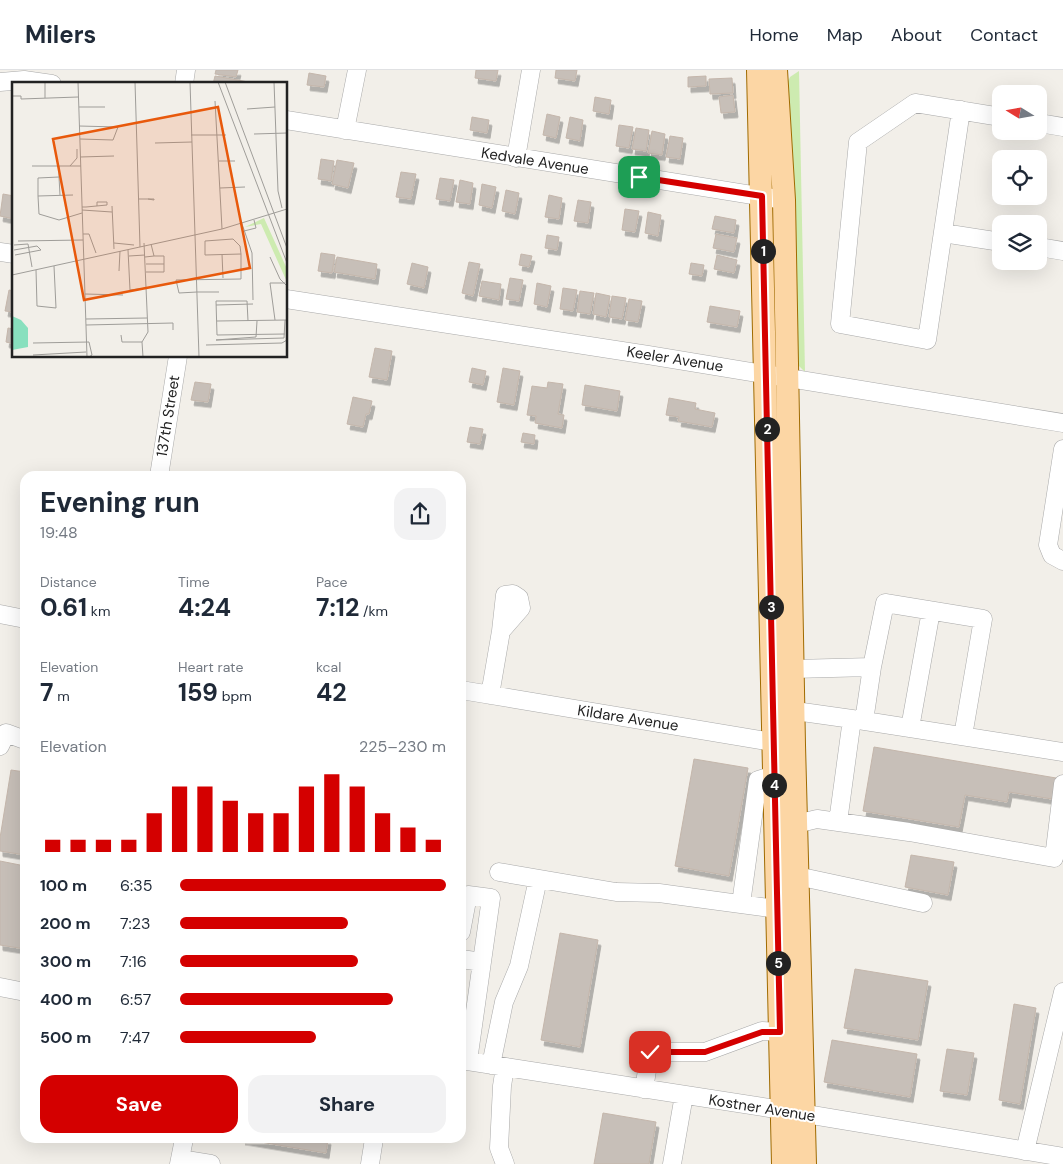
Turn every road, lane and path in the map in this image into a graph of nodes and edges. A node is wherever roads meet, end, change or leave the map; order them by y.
1 (356, 70) edge
2 (531, 70) edge
3 (758, 70) edge
4 (776, 70) edge
5 (0, 82) edge
6 (38, 82) edge
7 (961, 110) junction
8 (992, 115) edge
9 (288, 120) edge
10 (1048, 124) edge
11 (1063, 127) edge
12 (345, 130) junction
13 (516, 158) junction
14 (773, 198) junction
15 (943, 233) junction
16 (992, 241) edge
17 (1047, 248) edge
18 (1063, 251) edge
19 (288, 299) edge
20 (178, 358) edge
21 (776, 376) junction
22 (1063, 422) edge
23 (1063, 449) edge
24 (159, 471) edge
25 (1063, 560) edge
26 (932, 611) junction
27 (0, 614) edge
28 (20, 617) edge
29 (501, 631) dead end
30 (872, 667) junction
31 (793, 669) junction
32 (466, 691) edge
33 (490, 695) junction
34 (783, 710) junction
35 (858, 720) junction
36 (910, 728) junction
37 (963, 736) junction
38 (3, 740) edge
39 (20, 740) edge
40 (784, 744) junction
41 (1063, 752) edge
42 (774, 775) junction
43 (1063, 784) edge
44 (838, 822) junction
45 (796, 824) junction
46 (499, 872) dead end
47 (797, 876) junction
48 (538, 879) junction
49 (923, 903) dead end
50 (741, 904) junction
51 (466, 906) edge
52 (777, 909) junction
53 (466, 960) edge
54 (482, 962) junction
55 (0, 988) edge
56 (20, 991) edge
57 (1063, 992) edge
58 (780, 1032) junction
59 (466, 1055) edge
60 (466, 1061) edge
61 (498, 1066) junction
62 (644, 1089) junction
63 (684, 1095) junction
64 (782, 1110) junction
65 (804, 1114) junction
66 (180, 1143) edge
67 (373, 1143) edge
68 (1025, 1151) junction
69 (1063, 1157) edge
70 (180, 1161) edge
71 (211, 1164) edge
72 (370, 1164) edge
73 (505, 1164) edge
74 (672, 1164) edge
75 (783, 1164) edge
76 (805, 1164) edge

1 - 12 street
2 - 13 street
3 - 14 main road
4 - 14 main road
5 - 6 street
7 - 8 street
7 - 15 street
7 - 15 street
9 - 12 street, Kedvale Avenue
10 - 11 street
12 - 13 street, Kedvale Avenue
13 - 14 street, Kedvale Avenue
14 - 21 main road
15 - 16 street
17 - 18 street
19 - 21 street, Keeler Avenue
20 - 24 street, 137th Street
21 - 22 street, Keeler Avenue
21 - 31 main road
21 - 34 main road
23 - 25 street
26 - 30 street
26 - 36 street
26 - 37 street
27 - 28 street
29 - 33 street
30 - 31 street
30 - 35 street
31 - 34 main road
32 - 33 street, Kildare Avenue
33 - 40 street, Kildare Avenue
34 - 35 street
34 - 40 main road
35 - 36 street
35 - 44 street
36 - 37 street
37 - 41 street
38 - 39 street
40 - 42 main road
40 - 45 main road
42 - 50 street
42 - 52 main road
43 - 44 street
44 - 45 street
45 - 47 main road
46 - 48 street
47 - 49 street
47 - 65 main road
48 - 50 street
48 - 61 street
50 - 52 street
51 - 54 street
52 - 58 main road
53 - 54 street
54 - 59 street
55 - 56 street
57 - 68 street
58 - 62 street
58 - 64 main road
60 - 61 street, Kostner Avenue
61 - 62 street, Kostner Avenue
61 - 73 street
62 - 63 street, Kostner Avenue
63 - 64 street, Kostner Avenue
63 - 74 street
64 - 65 street, Kostner Avenue
64 - 75 main road
65 - 68 street, Kostner Avenue
65 - 76 main road
66 - 70 street
67 - 72 street
68 - 69 street, Kostner Avenue
70 - 71 street

